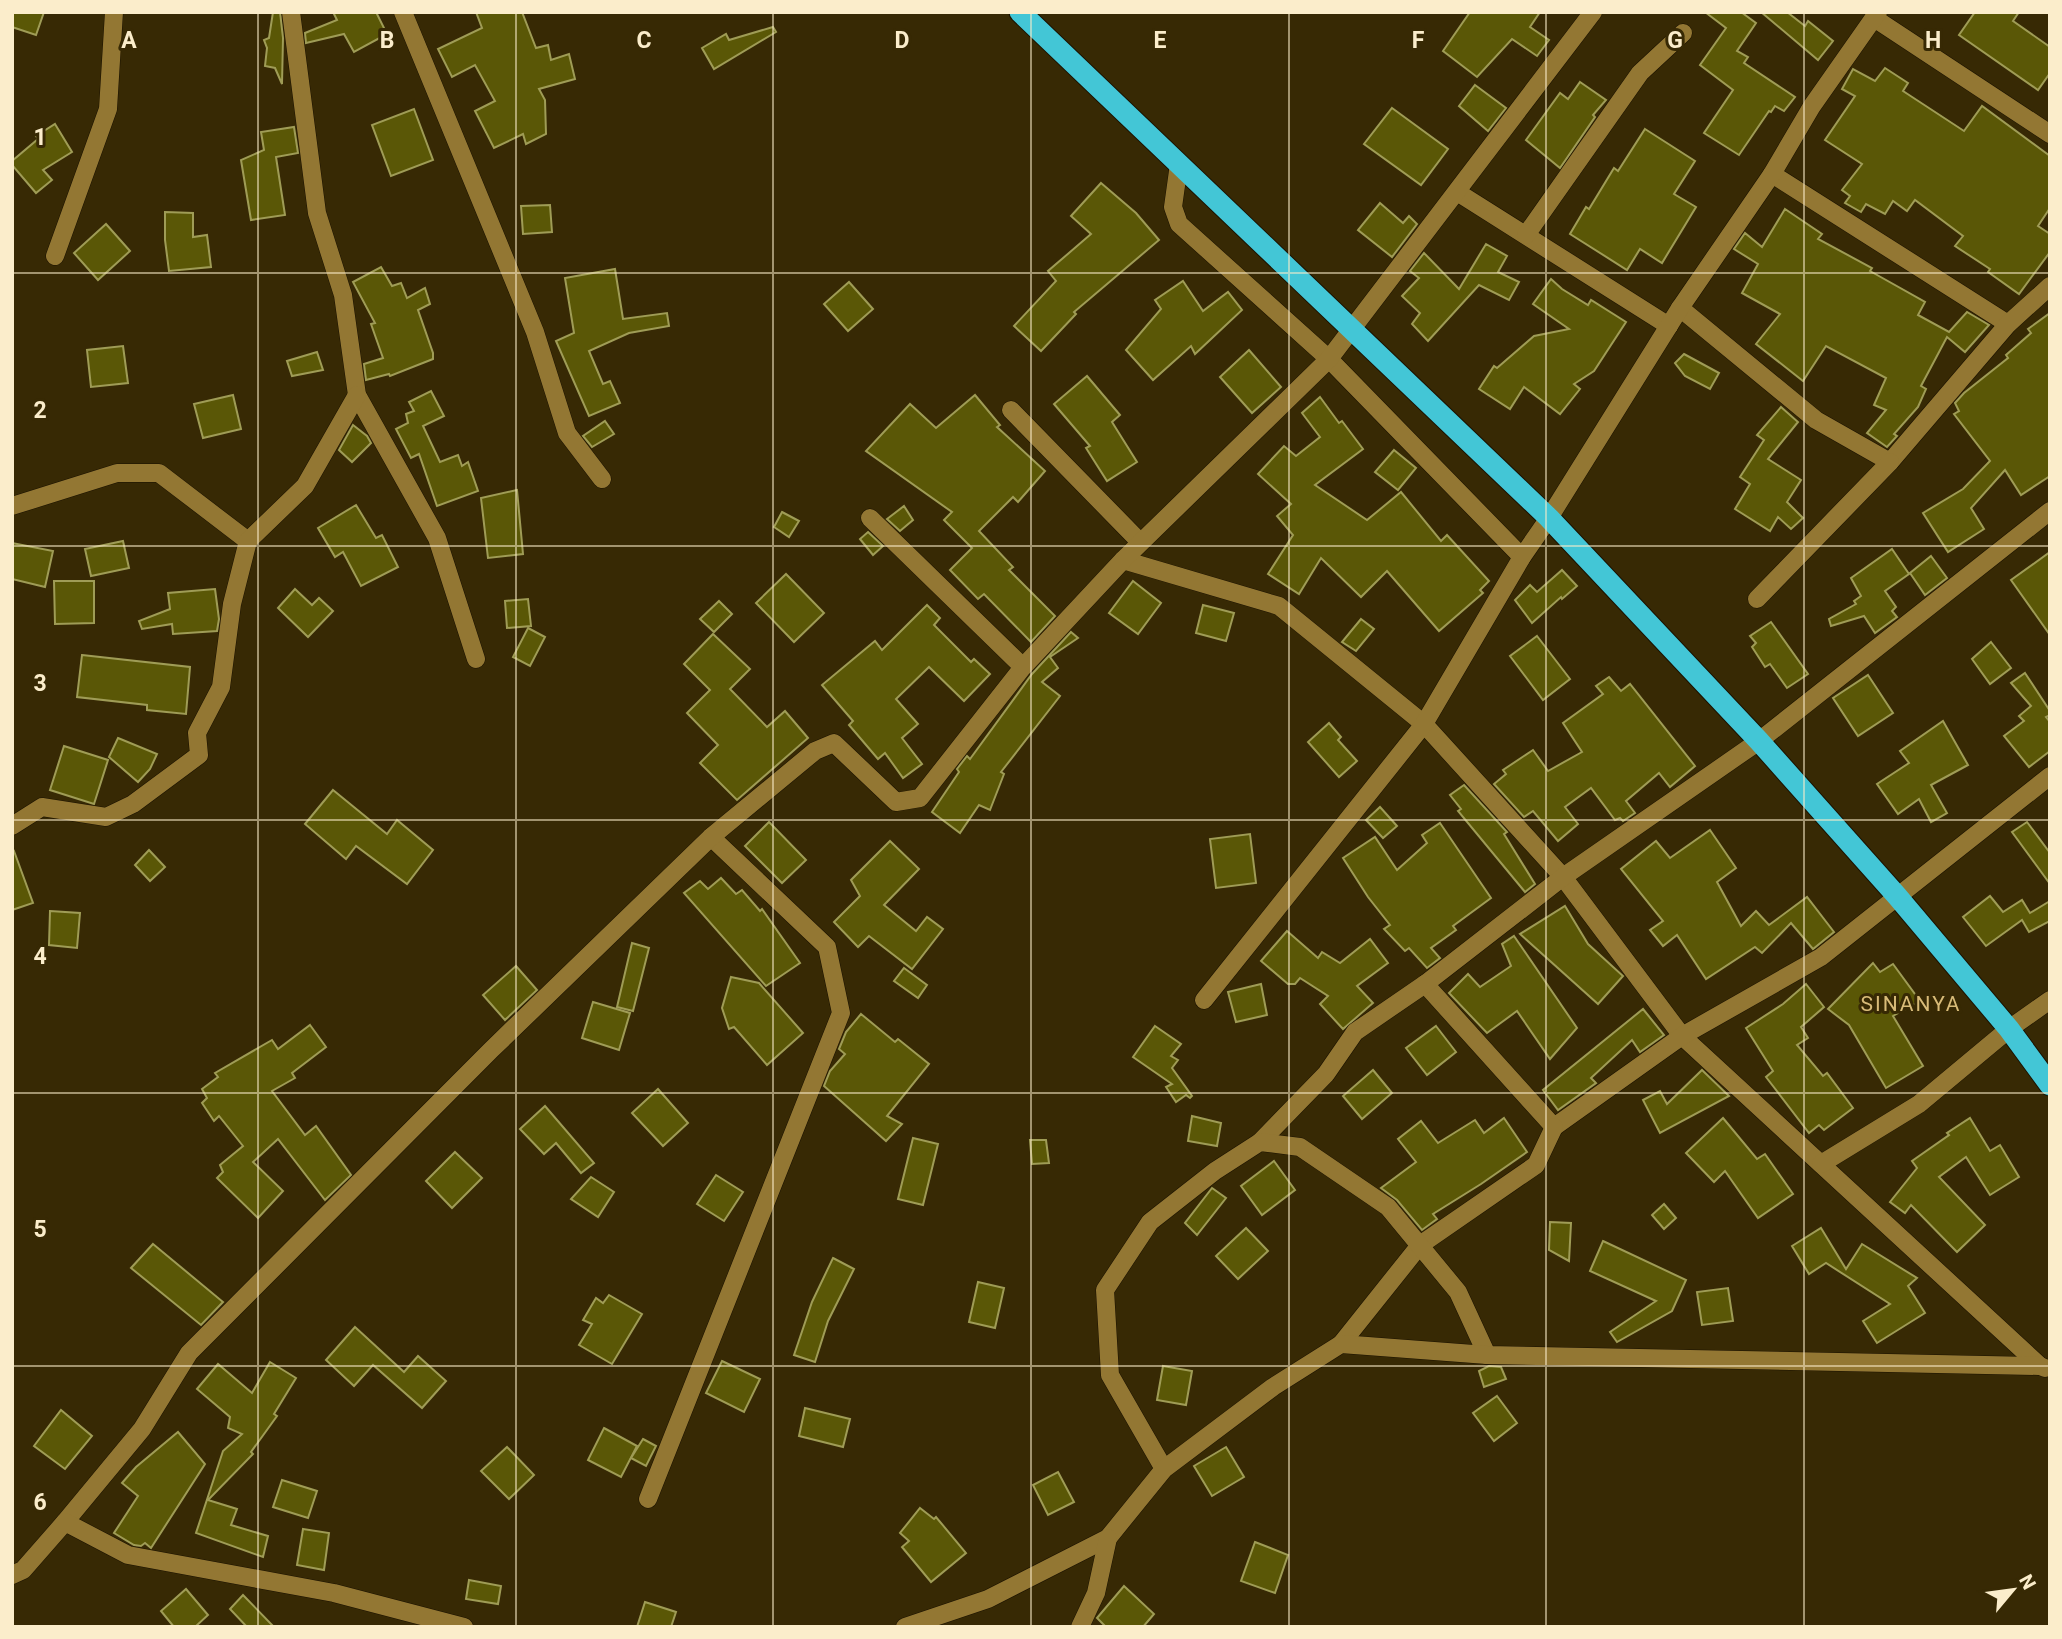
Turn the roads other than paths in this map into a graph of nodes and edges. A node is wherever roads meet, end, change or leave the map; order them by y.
1 (114, 12) edge
2 (291, 12) edge
3 (403, 12) edge
4 (1020, 12) edge
5 (1593, 12) edge
6 (1876, 15) edge
7 (1684, 33) dead end
8 (2050, 134) edge
9 (1179, 164) junction
10 (1772, 174) junction
11 (1457, 192) junction
12 (1526, 235) junction
13 (55, 256) dead end
14 (2050, 286) edge
15 (1680, 308) junction
16 (2008, 324) junction
17 (1669, 326) junction
18 (1353, 330) junction
19 (1329, 359) junction
20 (357, 395) junction
21 (1011, 410) dead end
22 (1890, 462) junction
23 (602, 479) dead end
24 (12, 506) edge
25 (2050, 511) edge
26 (870, 518) dead end
27 (1549, 518) junction
28 (248, 541) junction
29 (1140, 542) junction
30 (1522, 557) junction
31 (1123, 560) junction
32 (1757, 599) dead end
33 (477, 659) dead end
34 (1023, 667) junction
35 (1424, 724) junction
36 (1759, 741) junction
37 (2050, 776) edge
38 (12, 826) edge
39 (711, 838) junction
40 (1563, 877) junction
41 (1897, 897) junction
42 (1425, 984) junction
43 (1204, 1000) dead end
44 (2050, 1000) edge
45 (2009, 1029) junction
46 (1682, 1036) junction
47 (2050, 1084) edge
48 (1554, 1127) junction
49 (1260, 1142) junction
50 (1821, 1164) junction
51 (1420, 1245) junction
52 (1341, 1344) junction
53 (1487, 1355) junction
54 (2045, 1369) edge
55 (1164, 1469) junction
56 (648, 1499) dead end
57 (65, 1522) junction
58 (1108, 1538) junction
59 (12, 1575) edge
60 (464, 1627) edge
61 (905, 1627) edge
62 (1080, 1627) edge

1 - 13 street
2 - 20 street
3 - 23 street
4 - 9 highway
5 - 11 street
6 - 8 street
6 - 10 street
7 - 12 street
9 - 18 highway
9 - 19 street
10 - 15 street
10 - 16 street
11 - 12 street
11 - 18 street
12 - 17 street
14 - 16 street
15 - 17 street
15 - 22 street
16 - 22 street
17 - 27 street
18 - 19 street
18 - 27 highway
19 - 29 street
19 - 30 street
20 - 28 street
20 - 33 street
21 - 29 street
22 - 32 street
24 - 28 street
25 - 36 street
26 - 34 street
27 - 30 street
27 - 36 highway
28 - 38 street
29 - 31 street
30 - 35 street
31 - 34 street
31 - 35 street
34 - 39 street
35 - 40 street
35 - 43 street
36 - 40 street
36 - 41 highway
37 - 41 street
39 - 56 street
39 - 57 street
40 - 42 street
40 - 46 street
41 - 45 highway
41 - 46 street
42 - 48 street
42 - 49 street
44 - 45 street
45 - 47 highway
45 - 50 street
46 - 48 street
46 - 50 street
48 - 51 street
49 - 51 street
49 - 55 street
50 - 54 street
51 - 52 street
51 - 53 street
52 - 53 street
52 - 55 street
53 - 54 street
55 - 58 street
57 - 59 street
57 - 60 street
58 - 61 street
58 - 62 street

